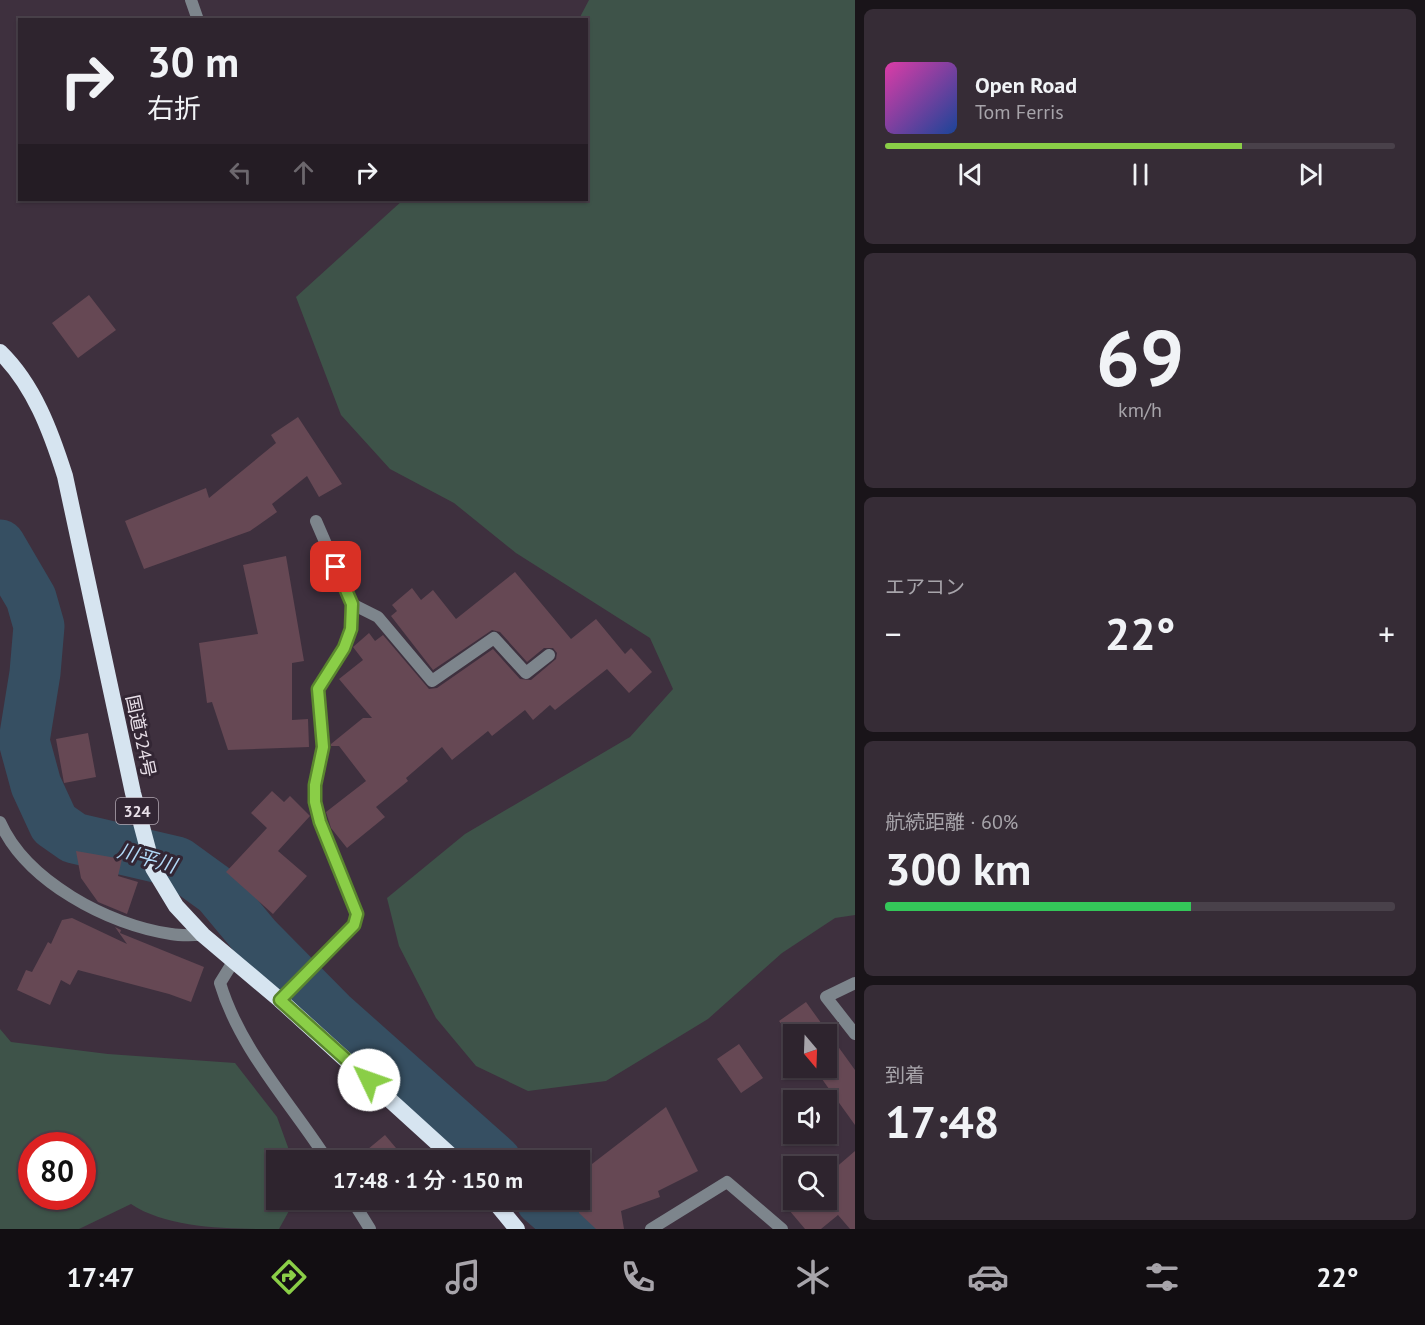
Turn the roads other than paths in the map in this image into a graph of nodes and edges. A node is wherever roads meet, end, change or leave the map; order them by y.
1 (191, 0) edge
2 (197, 18) edge
3 (0, 352) edge
4 (316, 521) dead end
5 (352, 604) junction
6 (549, 655) dead end
7 (0, 822) edge
8 (203, 935) junction
9 (233, 962) junction
10 (855, 983) edge
11 (280, 1000) junction
12 (855, 1034) edge
13 (321, 1150) edge
14 (445, 1150) edge
15 (358, 1210) edge
16 (501, 1210) edge
17 (370, 1229) edge
18 (517, 1229) edge
19 (651, 1229) edge
20 (782, 1229) edge

1 - 2 street
3 - 8 highway, 国道324号 / 324
4 - 5 street
5 - 6 street
5 - 11 street
7 - 8 street
8 - 9 highway, 国道324号 / 324
9 - 11 highway, 国道324号 / 324
9 - 13 street
10 - 12 street
11 - 14 highway, 国道324号 / 324
15 - 17 street
16 - 18 highway
19 - 20 street

